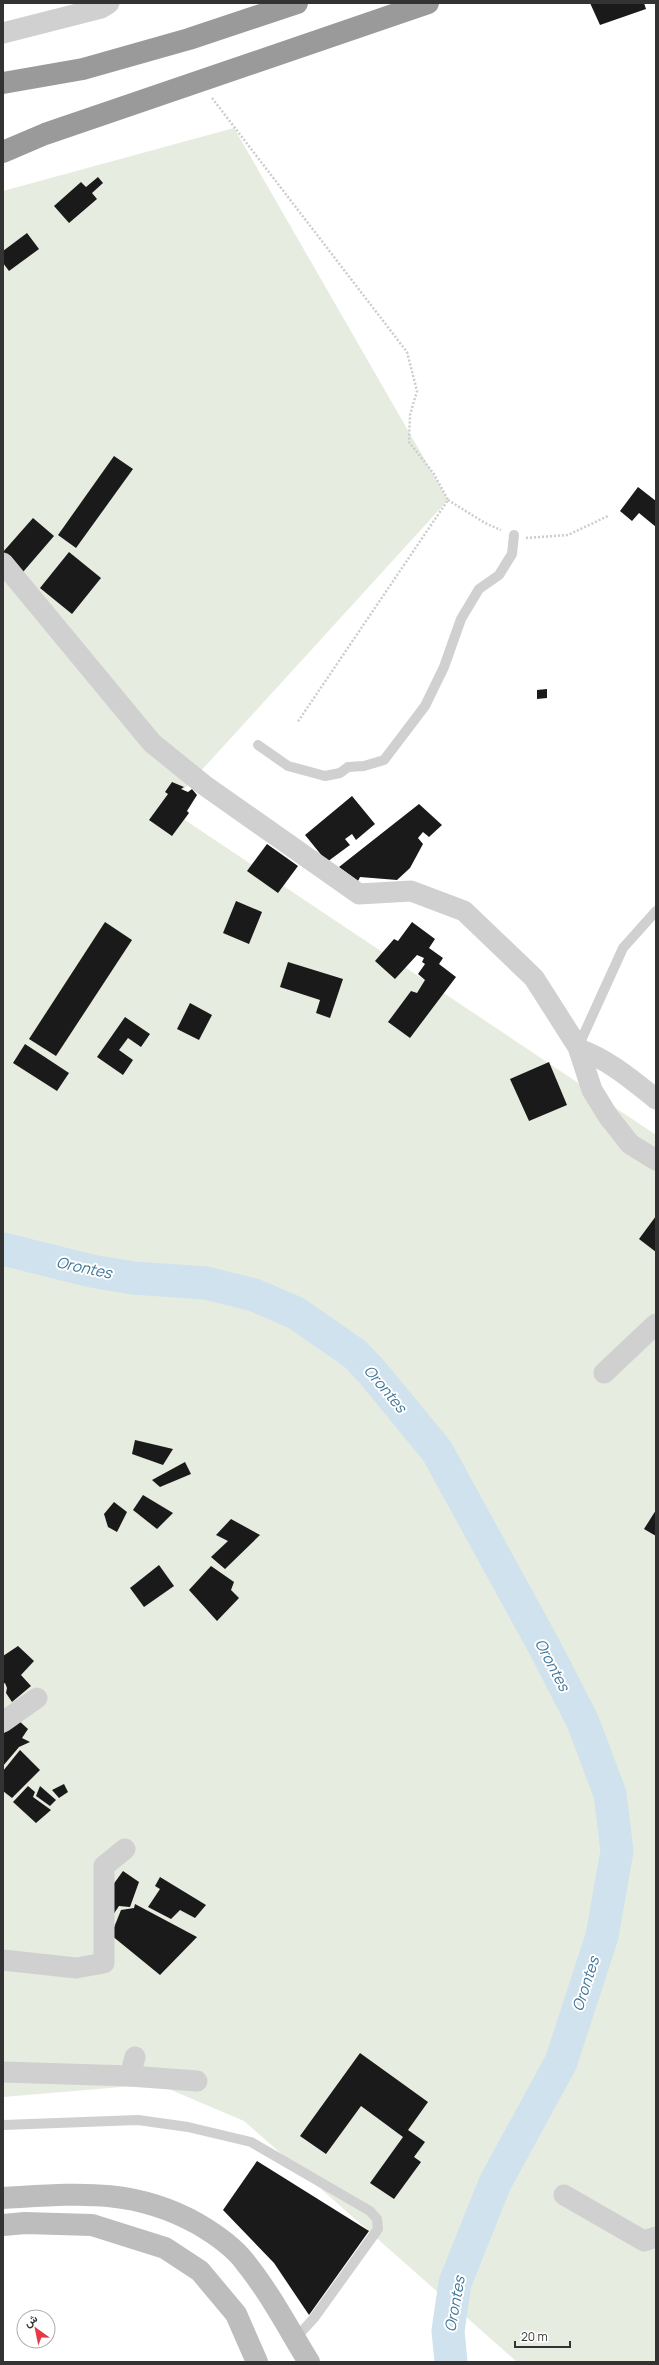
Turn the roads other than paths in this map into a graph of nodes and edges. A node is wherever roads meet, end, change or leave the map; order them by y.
1 (109, 3) edge
2 (297, 3) edge
3 (428, 3) edge
4 (3, 33) edge
5 (3, 83) edge
6 (3, 152) edge
7 (514, 535) dead end
8 (3, 563) edge
9 (258, 745) dead end
10 (656, 911) edge
11 (579, 1048) junction
12 (656, 1099) edge
13 (656, 1160) edge
14 (656, 1324) edge
15 (604, 1372) dead end
16 (37, 1698) dead end
17 (3, 1722) edge
18 (125, 1849) dead end
19 (3, 1960) edge
20 (3, 2072) edge
21 (197, 2080) dead end
22 (3, 2125) edge
23 (564, 2194) dead end
24 (3, 2198) edge
25 (3, 2225) edge
26 (656, 2237) edge
27 (295, 2339) junction
28 (257, 2362) edge
29 (309, 2362) edge

1 - 4 street
2 - 5 highway
3 - 6 highway
7 - 9 lane
8 - 11 street
10 - 11 lane
11 - 12 street
11 - 13 street
14 - 15 street
16 - 17 street
18 - 19 street
20 - 21 street
22 - 27 lane
23 - 26 street
24 - 27 main road
25 - 28 main road
27 - 29 main road

